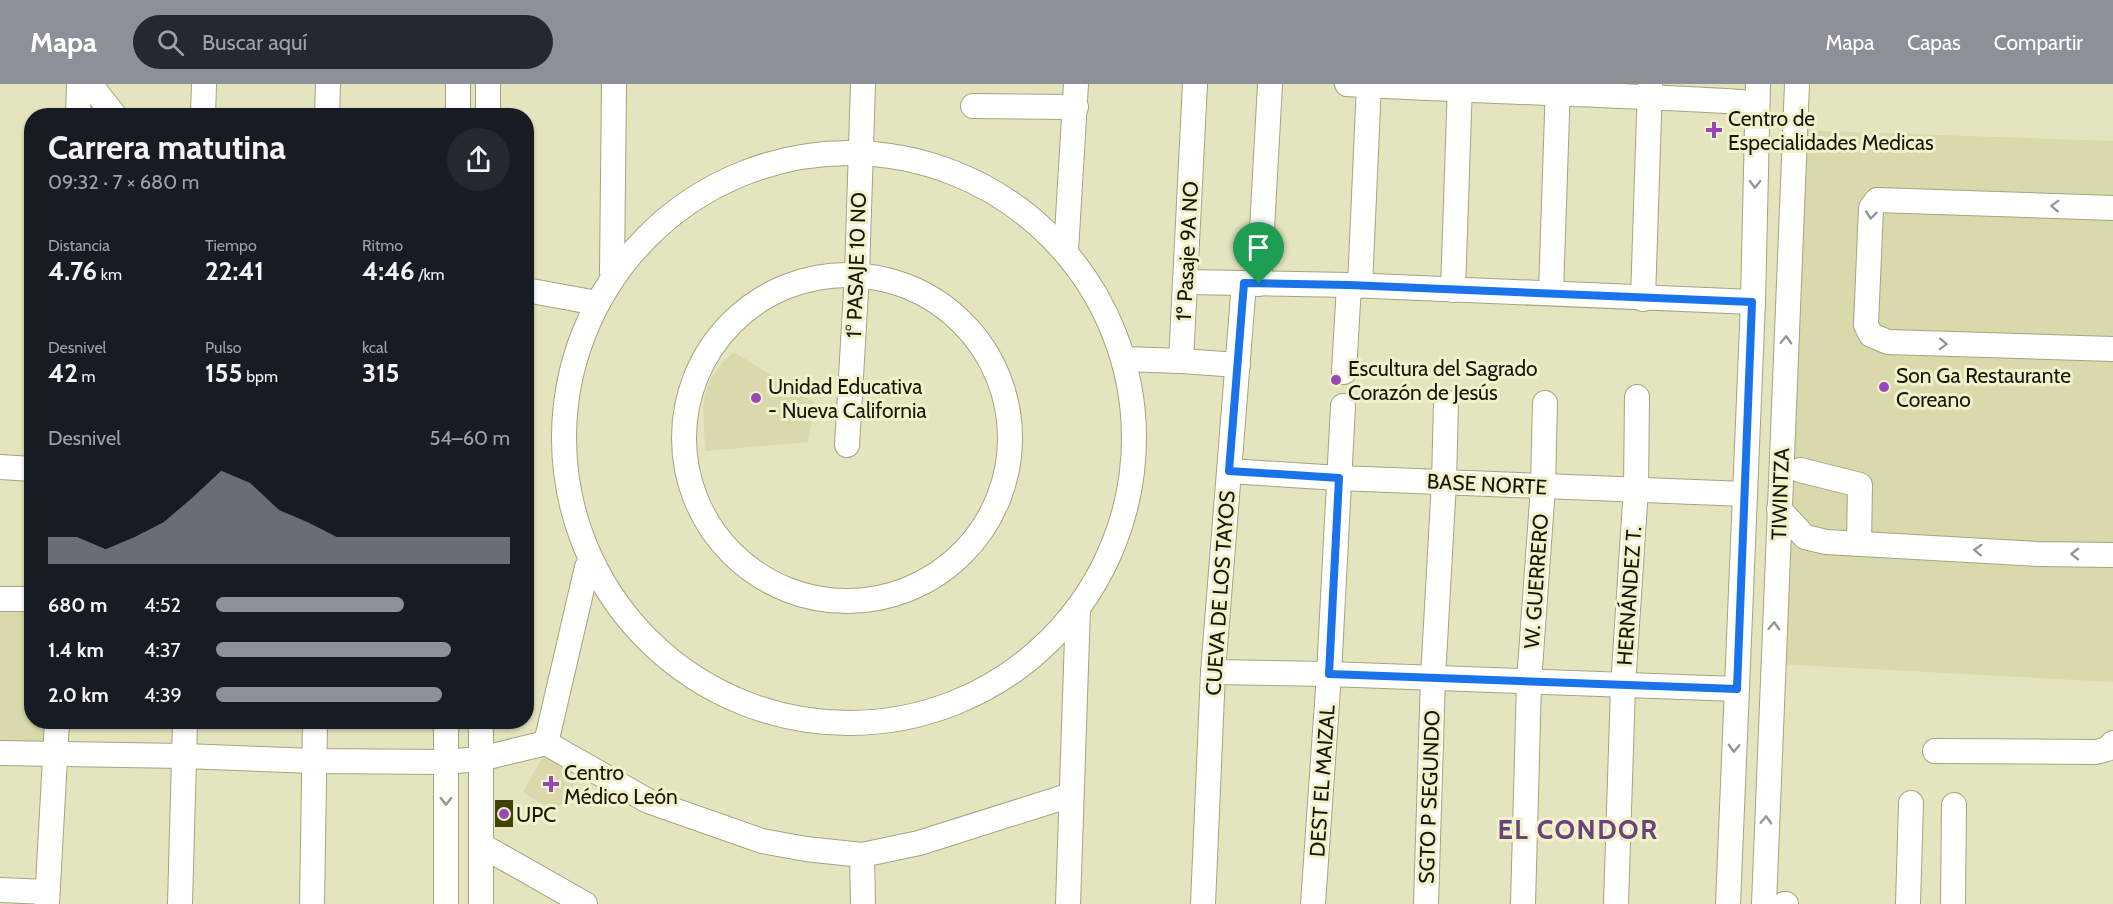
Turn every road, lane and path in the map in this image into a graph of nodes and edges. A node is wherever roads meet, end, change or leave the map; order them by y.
1 (79, 84) edge
2 (90, 84) edge
3 (204, 84) edge
4 (328, 84) edge
5 (458, 84) edge
6 (488, 84) edge
7 (614, 84) edge
8 (863, 84) edge
9 (1196, 84) edge
10 (1270, 84) edge
11 (1361, 84) edge
12 (1797, 84) edge
13 (1460, 87) edge
14 (1557, 89) edge
15 (1650, 90) edge
16 (1758, 94) edge
17 (1076, 96) edge
18 (973, 106) dead end
19 (78, 108) edge
20 (109, 108) edge
21 (203, 108) edge
22 (327, 108) edge
23 (458, 108) edge
24 (488, 108) edge
25 (860, 150) junction
26 (2113, 208) edge
27 (1066, 251) junction
28 (612, 272) junction
29 (858, 274) junction
30 (1185, 282) junction
31 (1252, 284) junction
32 (1355, 286) junction
33 (1452, 290) junction
34 (534, 291) edge
35 (1551, 293) junction
36 (1643, 299) junction
37 (1752, 302) junction
38 (597, 303) junction
39 (2113, 349) edge
40 (1124, 359) junction
41 (1181, 361) junction
42 (1238, 365) junction
43 (1344, 372) dead end
44 (1637, 397) dead end
45 (1446, 402) dead end
46 (1545, 403) dead end
47 (1342, 406) dead end
48 (847, 445) dead end
49 (0, 467) edge
50 (24, 468) edge
51 (1800, 470) dead end
52 (1229, 471) junction
53 (1339, 478) junction
54 (1444, 482) junction
55 (1543, 487) junction
56 (1636, 488) junction
57 (1745, 494) junction
58 (1779, 509) junction
59 (1859, 544) junction
60 (2113, 555) edge
61 (587, 567) junction
62 (0, 599) edge
63 (24, 599) edge
64 (1078, 608) junction
65 (1213, 672) junction
66 (1329, 674) junction
67 (1433, 678) junction
68 (1529, 682) junction
69 (1623, 686) junction
70 (1737, 689) junction
71 (57, 729) edge
72 (185, 729) edge
73 (315, 729) edge
74 (446, 729) edge
75 (481, 729) edge
76 (546, 743) junction
77 (2113, 743) edge
78 (1935, 750) dead end
79 (0, 753) edge
80 (56, 755) junction
81 (184, 756) junction
82 (480, 759) junction
83 (314, 761) junction
84 (446, 762) junction
85 (1071, 795) junction
86 (1911, 803) dead end
87 (1953, 805) dead end
88 (481, 845) junction
89 (862, 855) junction
90 (1730, 877) junction
91 (1764, 879) junction
92 (0, 890) edge
93 (47, 898) edge
94 (180, 904) edge
95 (312, 904) edge
96 (446, 904) edge
97 (481, 904) edge
98 (585, 904) edge
99 (863, 904) edge
100 (1068, 904) edge
101 (1203, 904) edge
102 (1313, 904) edge
103 (1425, 904) edge
104 (1522, 904) edge
105 (1616, 904) edge
106 (1728, 904) edge
107 (1764, 904) edge
108 (1908, 904) edge
109 (1953, 904) edge

1 - 19 street
2 - 20 street
3 - 21 street
4 - 22 street
5 - 23 street
6 - 24 street
7 - 28 street
8 - 25 street, 1° PASAJE 10 NO
9 - 30 street, 1º Pasaje 9A NO
10 - 31 street, CUEVA DE LOS TAYOS
11 - 13 street
11 - 32 street
58 -> 12 street, TIWINTZA
13 - 14 street
13 - 33 street
14 - 15 street
14 - 35 street
15 - 16 street
15 - 36 street
16 -> 37 street, TIWINTZA
17 - 18 street
17 - 27 street
25 - 27 street
25 - 28 street
25 - 29 street, 1° PASAJE 10 NO
26 -> 39 street
27 - 40 street
28 - 38 street
29 - 29 street
29 - 48 street, 1° PASAJE 10 NO
30 - 31 street
30 - 41 street, 1º Pasaje 9A NO
31 - 32 street
31 - 42 street, CUEVA DE LOS TAYOS
32 - 33 street
32 - 43 street
33 - 35 street
34 - 38 street
35 - 36 street
36 - 37 street
37 - 57 street, TIWINTZA
38 - 61 street
40 - 41 street
40 - 64 street
41 - 42 street
42 - 52 street, CUEVA DE LOS TAYOS
44 - 56 street, HERNÁNDEZ T.
45 - 54 street, SGTO P SEGUNDO
46 - 55 street, W. GUERRERO
47 - 53 street, DEST EL MAIZAL
49 - 50 street
51 - 59 street
52 - 53 street, BASE NORTE
52 - 65 street, CUEVA DE LOS TAYOS
53 - 54 street, BASE NORTE
53 - 66 street, DEST EL MAIZAL
54 - 55 street, BASE NORTE
54 - 67 street, SGTO P SEGUNDO
55 - 56 street, BASE NORTE
55 - 68 street, W. GUERRERO
56 - 57 street, BASE NORTE
56 - 69 street, HERNÁNDEZ T.
57 - 70 street, TIWINTZA
58 - 59 street
91 -> 58 street, TIWINTZA
60 -> 59 street
61 - 64 street
61 - 76 street
62 - 63 street
64 - 85 street
65 - 66 street
65 - 101 street, CUEVA DE LOS TAYOS
66 - 67 street
66 - 102 street, DEST EL MAIZAL
67 - 68 street
67 - 103 street, SGTO P SEGUNDO
68 - 69 street
68 - 104 street, W. GUERRERO
69 - 70 street
69 - 105 street, HERNÁNDEZ T.
70 -> 90 street, TIWINTZA
71 - 80 street
72 - 81 street
73 - 83 street
74 - 84 street
75 - 82 street
76 - 82 street
76 - 89 street
77 - 78 street
79 - 80 street
80 - 81 street
80 - 93 street
81 - 83 street
81 - 94 street
82 - 84 street
82 - 88 street
83 - 84 street
83 - 95 street
84 -> 96 street
85 - 89 street
85 - 100 street
86 - 108 street
87 - 109 street
88 - 97 street
88 - 98 street
89 - 99 street
90 - 91 street
90 - 106 street, TIWINTZA
91 - 107 street, TIWINTZA
92 - 93 street

